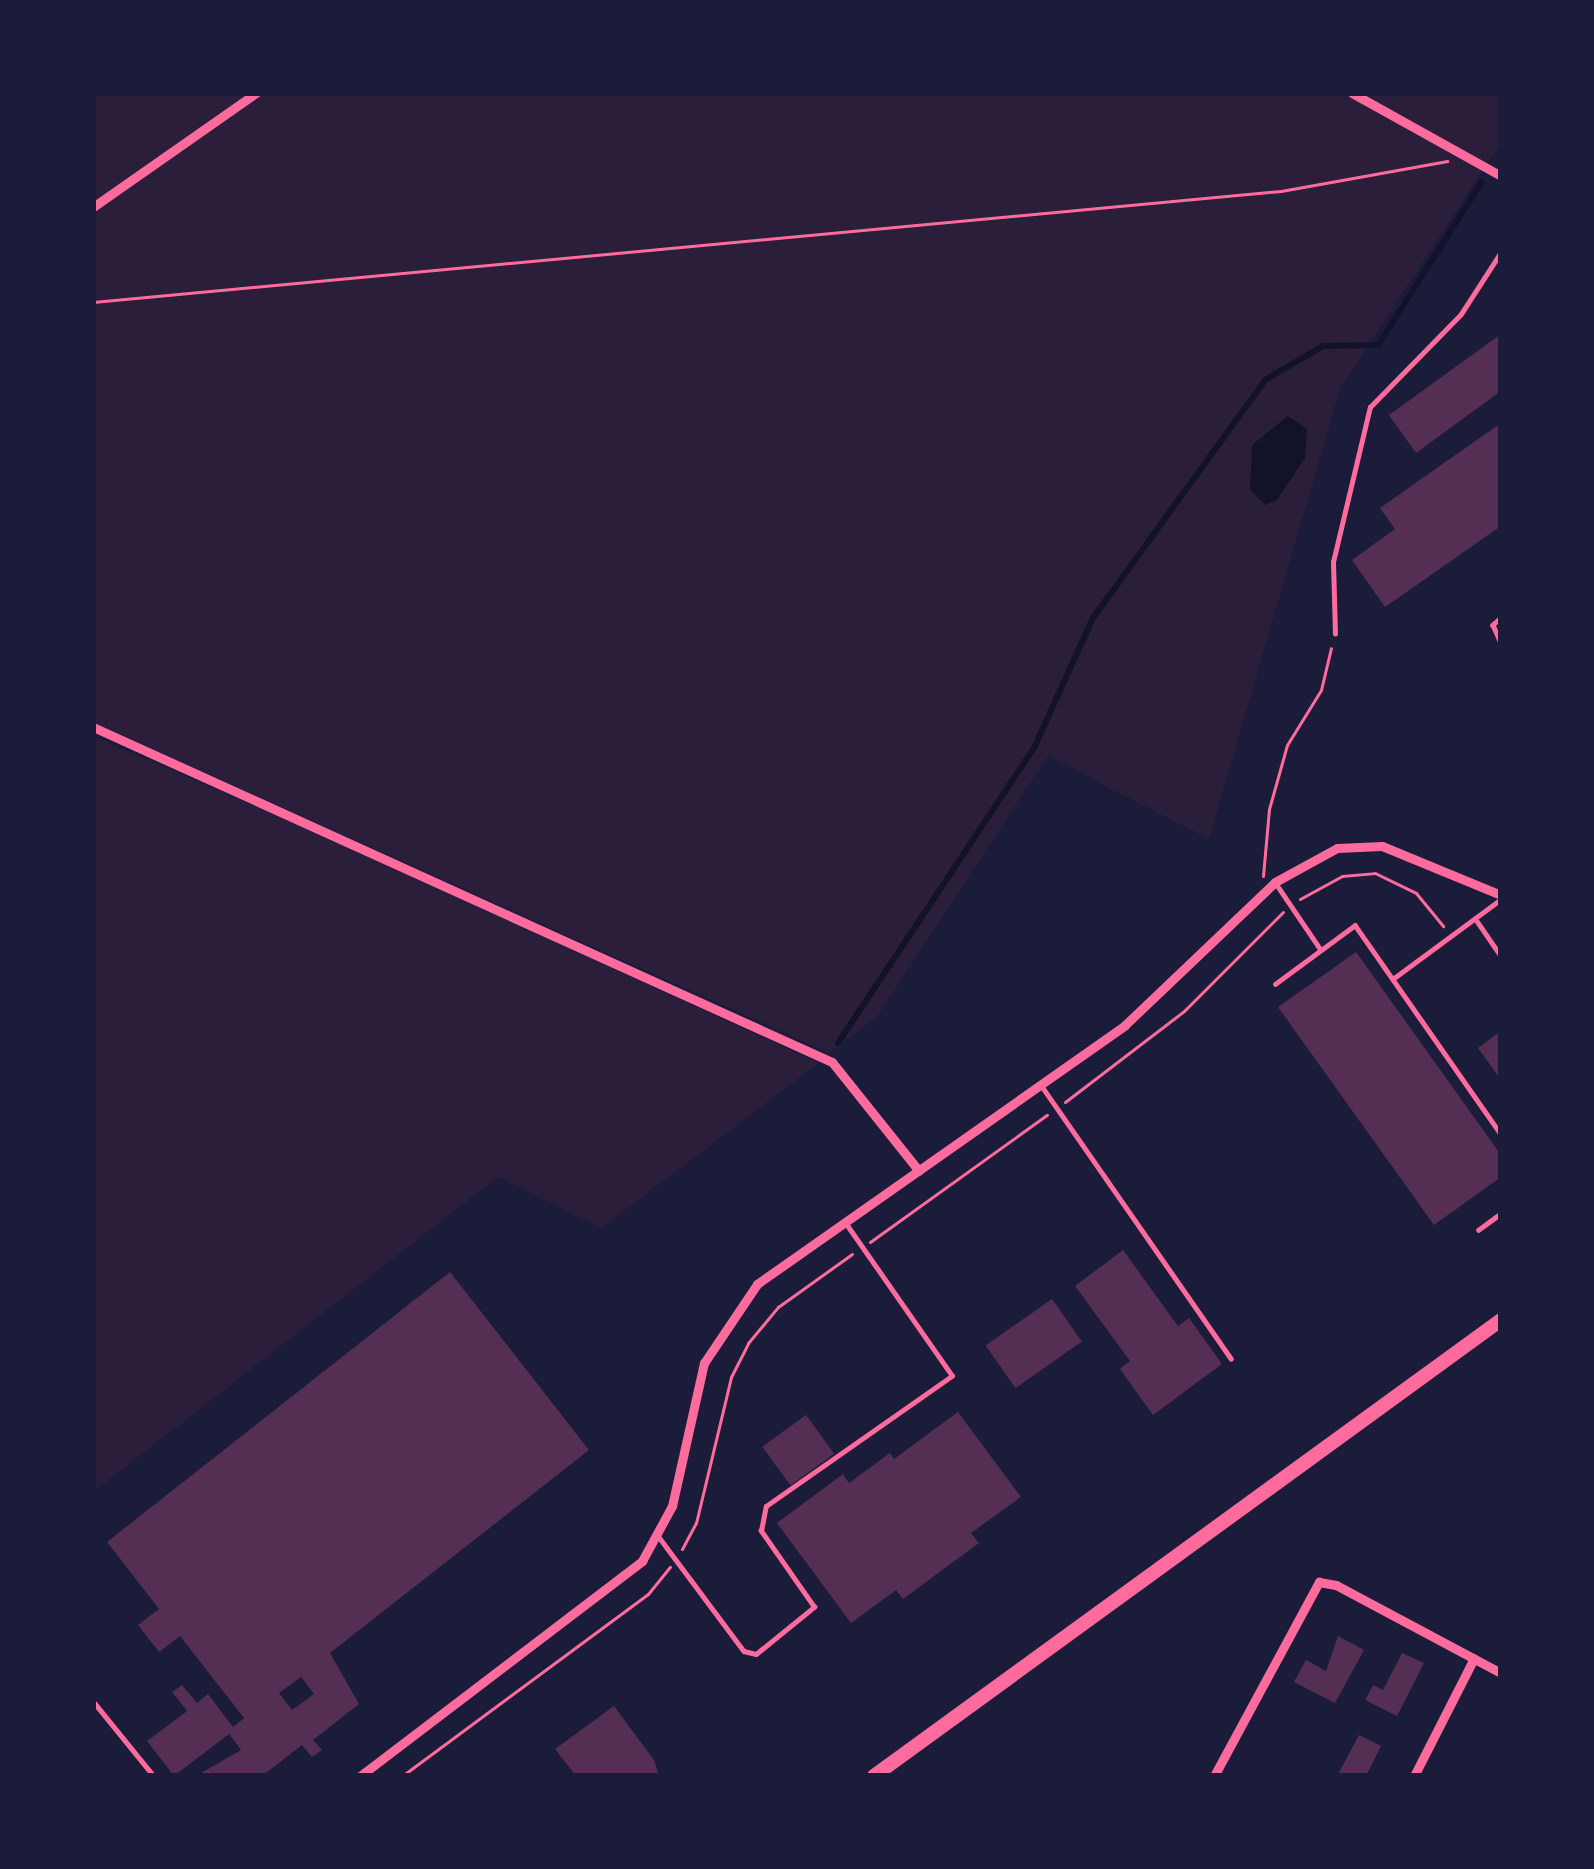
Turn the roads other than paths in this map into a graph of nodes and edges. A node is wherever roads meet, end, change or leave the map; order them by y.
1 (256, 93) edge
2 (1352, 93) edge
3 (1501, 176) edge
4 (93, 206) edge
5 (1501, 252) edge
6 (1501, 618) edge
7 (1335, 634) road end
8 (1501, 643) edge
9 (93, 727) edge
10 (1270, 886) junction
11 (1501, 897) edge
12 (1477, 920) junction
13 (1321, 950) junction
14 (1501, 956) edge
15 (1394, 978) junction
16 (1275, 984) dead end
17 (1041, 1085) junction
18 (1501, 1134) edge
19 (920, 1171) junction
20 (1501, 1213) edge
21 (845, 1223) junction
22 (1478, 1230) dead end
23 (1501, 1320) edge
24 (1231, 1358) dead end
25 (659, 1537) junction
26 (1474, 1658) junction
27 (1501, 1672) edge
28 (93, 1701) edge
29 (154, 1776) edge
30 (360, 1776) edge
31 (874, 1776) edge
32 (1214, 1776) edge
33 (1414, 1776) edge

1 - 4 street
2 - 3 street
5 - 7 lane
6 - 8 lane
9 - 19 street
10 - 11 street
10 - 13 lane
10 - 17 street
11 - 12 lane
12 - 14 lane
12 - 15 lane
13 - 15 lane
13 - 16 lane
15 - 18 lane
17 - 19 street
17 - 24 lane
19 - 21 street
20 - 22 lane
21 - 25 street
21 - 25 lane
23 - 31 main road
25 - 30 street
26 - 27 street
26 - 32 street
26 - 33 street
28 - 29 lane

